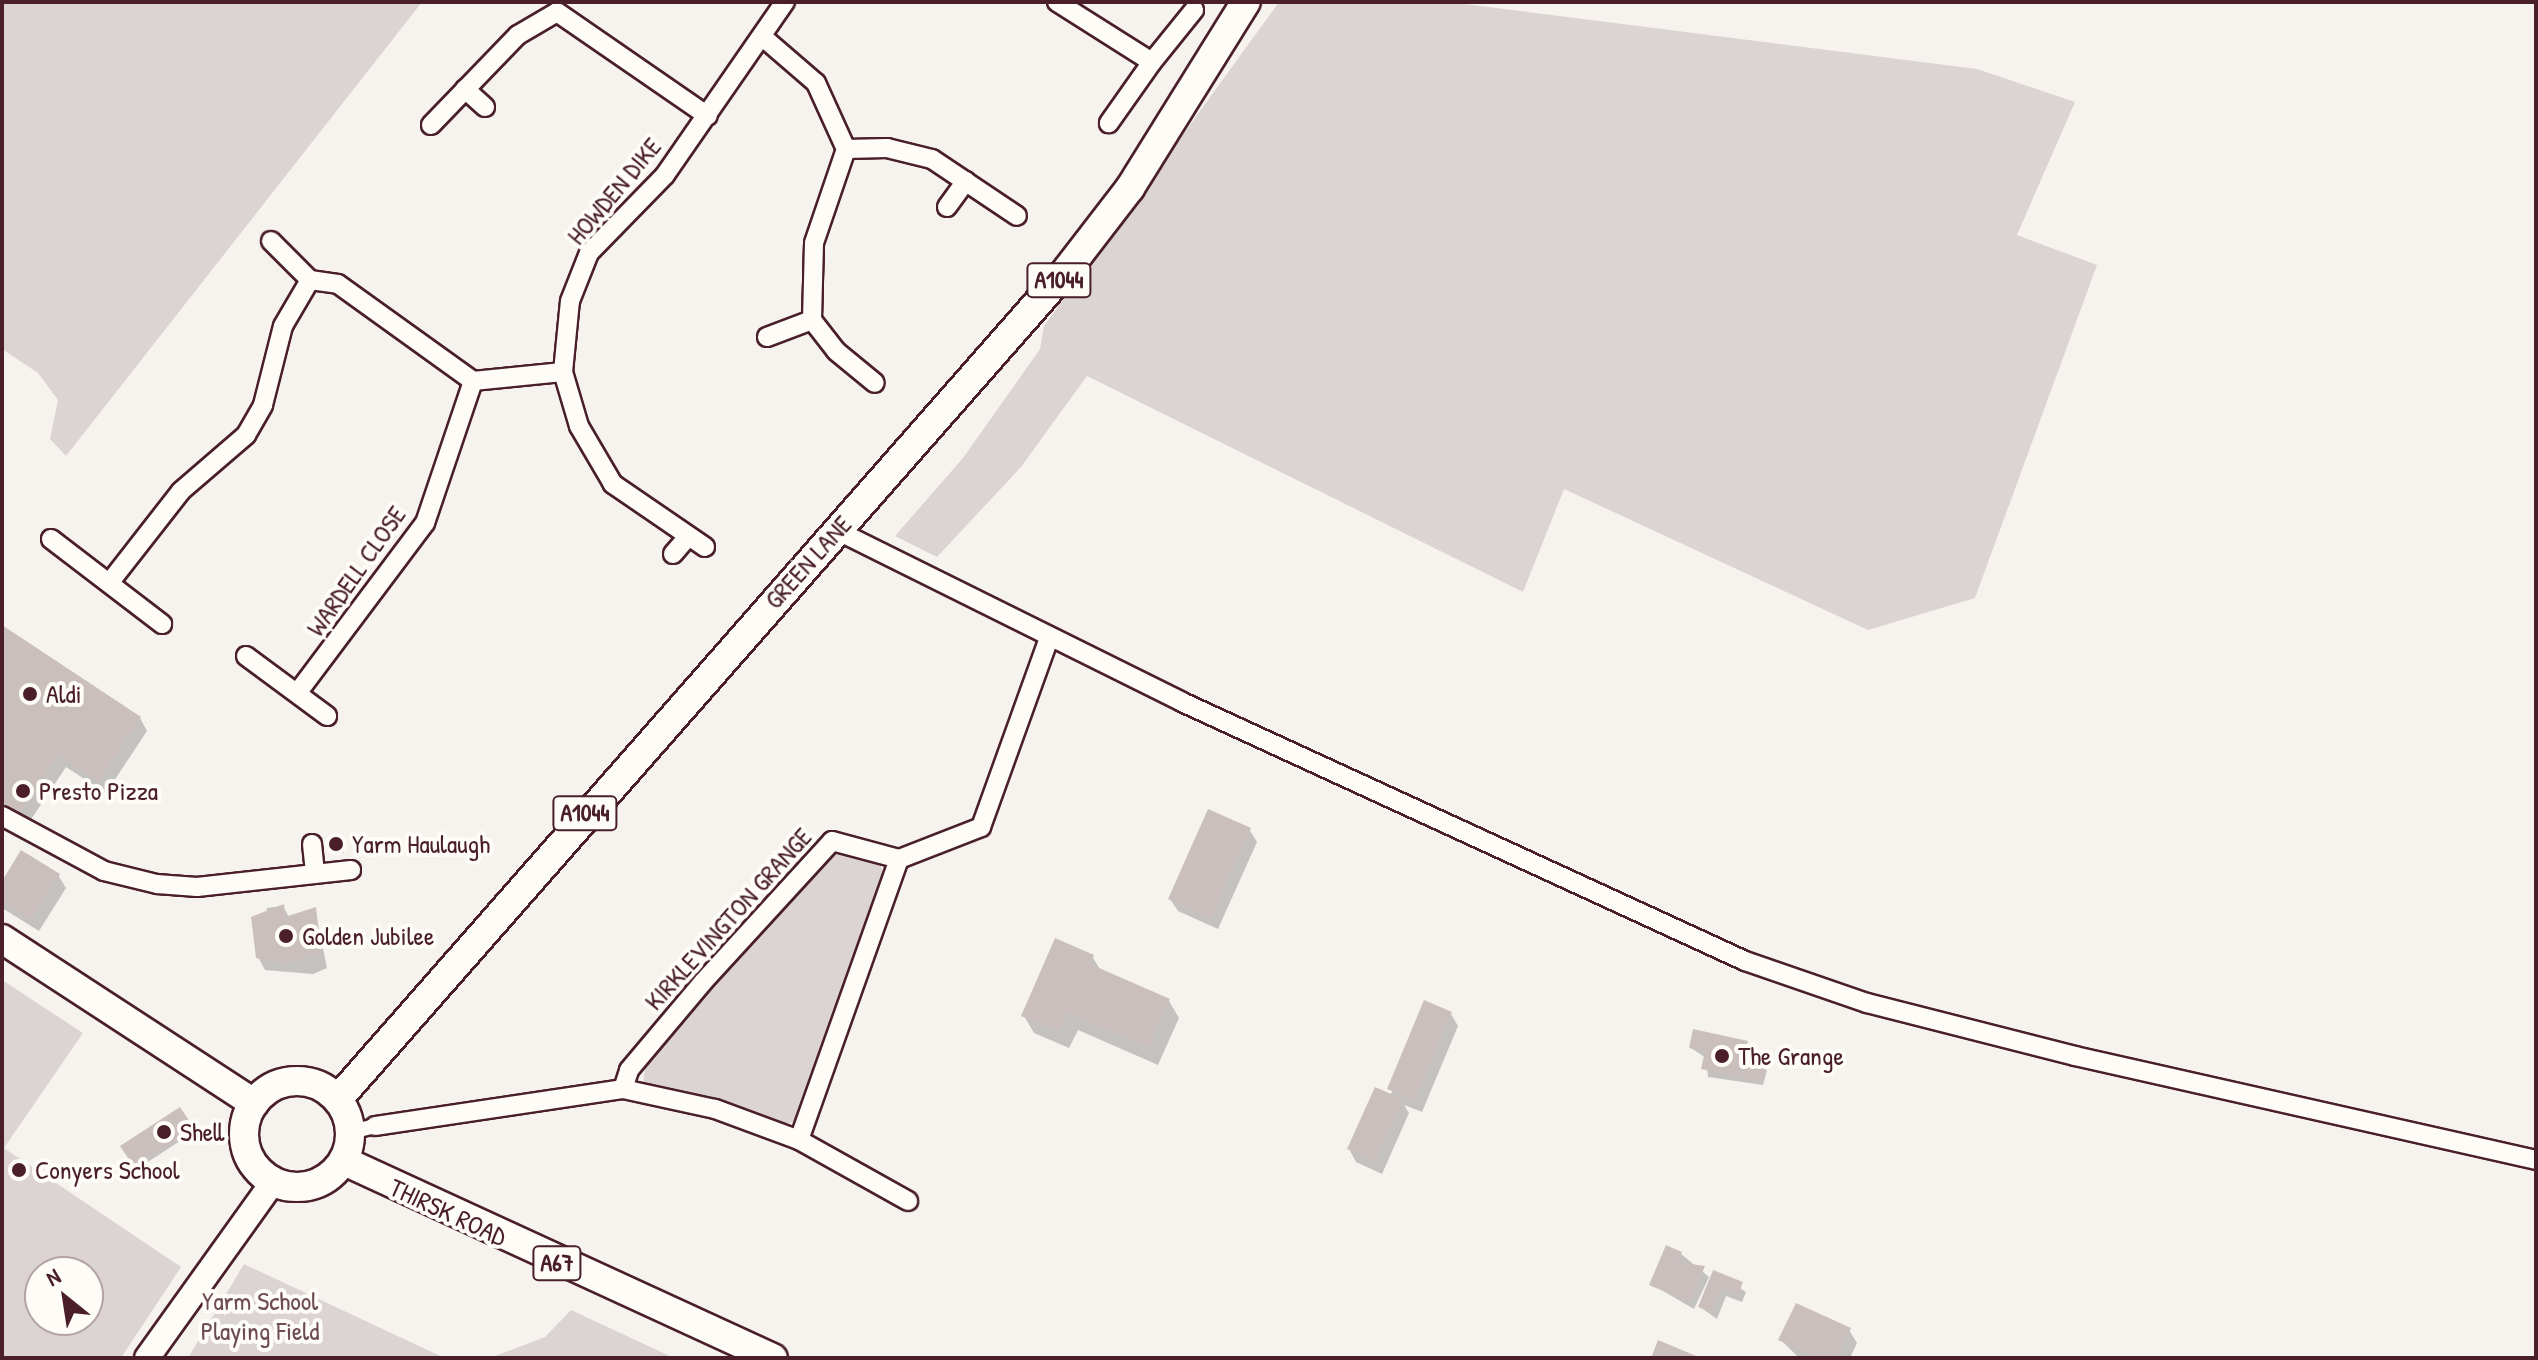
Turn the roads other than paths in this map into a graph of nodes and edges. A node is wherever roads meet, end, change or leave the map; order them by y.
1 (785, 2) edge
2 (1057, 2) edge
3 (1246, 2) edge
4 (541, 8) edge
5 (1194, 10) dead end
6 (765, 39) junction
7 (1152, 62) junction
8 (465, 89) junction
9 (485, 107) dead end
10 (708, 116) junction
11 (1109, 123) dead end
12 (431, 125) dead end
13 (846, 149) junction
14 (966, 181) junction
15 (947, 207) dead end
16 (1017, 216) dead end
17 (271, 241) dead end
18 (310, 280) junction
19 (812, 320) junction
20 (767, 337) dead end
21 (563, 372) junction
22 (473, 381) junction
23 (875, 383) dead end
24 (836, 530) junction
25 (688, 537) junction
26 (51, 539) dead end
27 (705, 547) dead end
28 (673, 554) dead end
29 (110, 582) junction
30 (162, 624) dead end
31 (1049, 638) junction
32 (246, 656) dead end
33 (298, 692) junction
34 (327, 716) dead end
35 (2, 816) edge
36 (312, 844) dead end
37 (899, 859) junction
38 (351, 870) dead end
39 (315, 874) junction
40 (2, 939) edge
41 (623, 1089) junction
42 (338, 1099) junction
43 (254, 1103) junction
44 (363, 1129) junction
45 (799, 1140) junction
46 (2536, 1160) edge
47 (344, 1161) junction
48 (273, 1182) junction
49 (908, 1201) dead end
50 (147, 1358) edge
51 (773, 1358) edge

1 - 6 street, HOWDEN DIKE
2 - 7 street
3 - 24 main road, GREEN LANE / A1044
4 - 8 street
4 - 10 street
5 - 7 street
6 - 10 street, HOWDEN DIKE
6 - 13 street
7 - 11 street
8 - 9 street
8 - 12 street
10 - 21 street, HOWDEN DIKE
13 - 14 street
13 - 19 street
14 - 15 street
14 - 16 street
17 - 18 street
18 - 22 street
18 - 29 street
19 - 20 street
19 - 23 street
21 - 22 street
21 - 25 street, HOWDEN DIKE
22 - 33 street, WARDELL CLOSE
24 - 31 street
24 - 42 main road, GREEN LANE / A1044
25 - 27 street, HOWDEN DIKE
25 - 28 street
26 - 29 street
29 - 30 street
31 - 37 street
31 - 46 street
32 - 33 street
33 - 34 street
35 - 39 street
36 - 39 street
37 - 41 street, KIRKLEVINGTON GRANGE
37 - 45 street
38 - 39 street
40 - 43 main road
41 - 44 street
41 - 45 street
42 - 43 main road
42 - 44 main road
43 - 48 main road
44 - 47 main road
45 - 49 street
47 - 48 main road
47 - 51 main road, THIRSK ROAD / A67
48 - 50 main road

